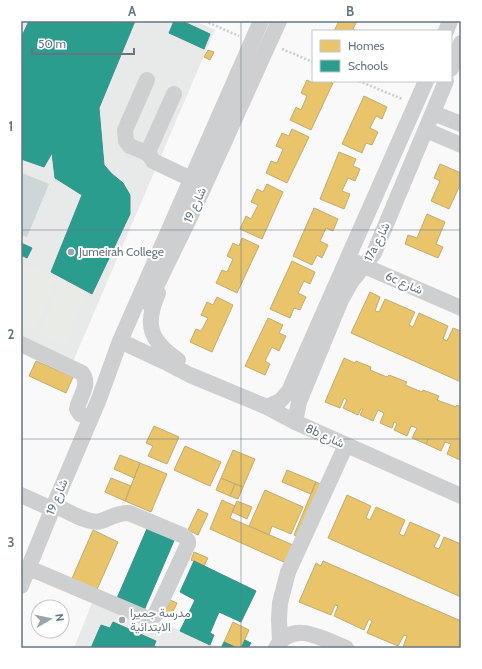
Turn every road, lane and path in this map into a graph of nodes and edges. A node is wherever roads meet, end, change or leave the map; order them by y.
1 (205, 21) edge
2 (261, 21) edge
3 (279, 21) edge
4 (452, 21) edge
5 (461, 25) edge
6 (447, 30) edge
7 (252, 42) junction
8 (269, 43) junction
9 (457, 46) edge
10 (312, 62) edge
11 (452, 65) edge
12 (147, 80) dead end
13 (361, 82) edge
14 (426, 82) edge
15 (446, 82) edge
16 (174, 94) dead end
17 (416, 105) junction
18 (434, 112) junction
19 (461, 124) edge
20 (426, 130) junction
21 (461, 145) edge
22 (148, 154) junction
23 (193, 174) junction
24 (347, 258) junction
25 (364, 266) junction
26 (164, 269) junction
27 (461, 308) edge
28 (21, 344) edge
29 (122, 348) junction
30 (190, 375) junction
31 (267, 407) junction
32 (91, 418) junction
33 (295, 422) junction
34 (346, 445) junction
35 (21, 495) edge
36 (461, 496) edge
37 (53, 507) junction
38 (29, 568) junction
39 (21, 586) edge
40 (278, 645) edge
41 (346, 648) edge

1 - 7 path
2 - 7 street, شارع 19
3 - 8 street, شارع 19
4 - 5 street
4 - 6 street
7 - 23 street, شارع 19
8 - 10 path
8 - 26 street, شارع 19
9 - 11 street
12 - 22 street
13 - 17 path
14 - 17 street, 17a شارع
15 - 18 street, 17a شارع
16 - 22 street
17 - 24 street, 17a شارع
18 - 19 street
18 - 20 street, 17a شارع
20 - 21 street
20 - 25 street, 17a شارع
22 - 23 street
23 - 29 street, شارع 19
24 - 25 street, 6c شارع
24 - 31 street, 17a شارع
25 - 27 street, 6c شارع
25 - 33 street, 17a شارع
26 - 29 street, شارع 19
26 - 30 street
28 - 32 street
29 - 30 street, 8b شارع
29 - 32 street, شارع 19
30 - 31 street, 8b شارع
31 - 33 street, 8b شارع
32 - 37 street, شارع 19
33 - 34 street, 8b شارع
34 - 36 street, 8b شارع
34 - 40 street
35 - 37 street
37 - 38 street, شارع 19
37 - 38 street
38 - 39 street, شارع 19
40 - 41 street

